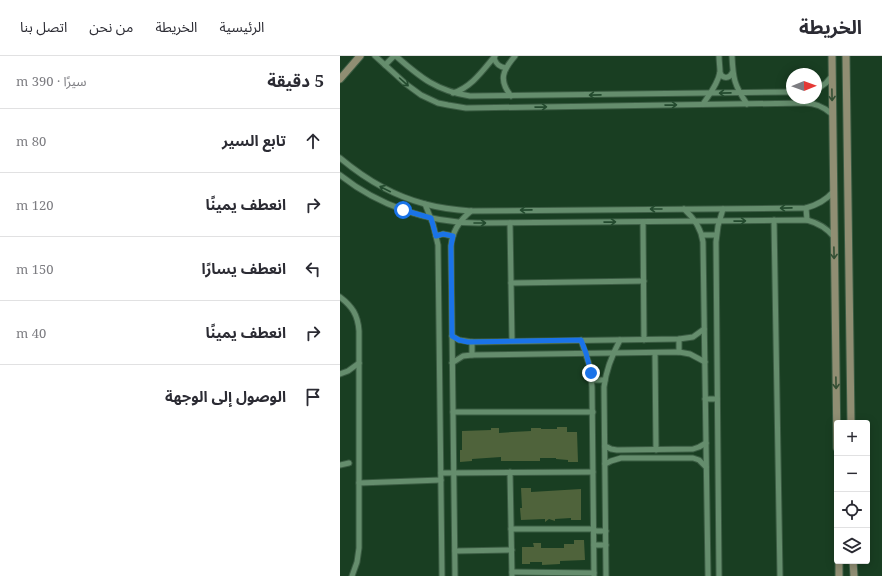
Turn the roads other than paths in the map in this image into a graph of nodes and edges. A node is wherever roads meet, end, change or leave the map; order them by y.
1 (360, 56) edge
2 (375, 56) edge
3 (395, 56) edge
4 (515, 56) edge
5 (719, 56) edge
6 (732, 56) edge
7 (832, 56) edge
8 (846, 56) edge
9 (494, 57) edge
10 (386, 65) junction
11 (506, 68) junction
12 (720, 73) junction
13 (732, 73) junction
14 (832, 76) junction
15 (340, 79) edge
16 (822, 86) edge
17 (786, 92) edge
18 (452, 93) junction
19 (739, 93) junction
20 (757, 93) junction
21 (710, 94) junction
22 (511, 96) junction
23 (521, 96) junction
24 (786, 102) edge
25 (703, 104) junction
26 (747, 104) junction
27 (758, 104) junction
28 (817, 104) edge
29 (521, 108) junction
30 (832, 114) junction
31 (340, 158) edge
32 (340, 175) edge
33 (833, 192) junction
34 (425, 204) junction
35 (806, 208) junction
36 (684, 209) junction
37 (723, 209) junction
38 (471, 211) junction
39 (431, 218) junction
40 (774, 220) junction
41 (807, 220) junction
42 (695, 221) junction
43 (719, 221) junction
44 (643, 222) junction
45 (460, 223) junction
46 (510, 223) junction
47 (702, 235) junction
48 (716, 235) junction
49 (436, 236) junction
50 (453, 236) junction
51 (834, 238) junction
52 (644, 281) junction
53 (511, 283) junction
54 (340, 297) edge
55 (704, 329) junction
56 (452, 336) junction
57 (679, 339) junction
58 (581, 340) junction
59 (620, 340) junction
60 (644, 340) junction
61 (512, 341) junction
62 (472, 342) junction
63 (836, 343) junction
64 (850, 343) junction
65 (679, 352) junction
66 (586, 353) junction
67 (613, 353) junction
68 (655, 353) junction
69 (472, 355) junction
70 (704, 362) junction
71 (359, 363) junction
72 (452, 363) junction
73 (340, 374) edge
74 (592, 380) junction
75 (605, 380) junction
76 (705, 399) junction
77 (717, 399) junction
78 (453, 412) junction
79 (593, 412) junction
80 (837, 420) edge
81 (851, 420) edge
82 (706, 443) junction
83 (605, 446) junction
84 (693, 449) junction
85 (620, 450) junction
86 (656, 450) junction
87 (621, 458) junction
88 (694, 458) junction
89 (349, 464) dead end
90 (605, 464) junction
91 (340, 465) edge
92 (706, 466) junction
93 (441, 472) junction
94 (454, 472) junction
95 (510, 472) junction
96 (593, 472) junction
97 (441, 480) junction
98 (359, 483) junction
99 (511, 529) junction
100 (594, 530) junction
101 (606, 530) junction
102 (594, 545) junction
103 (606, 545) junction
104 (512, 550) junction
105 (455, 551) junction
106 (839, 564) edge
107 (853, 564) edge
108 (512, 574) edge
109 (594, 574) edge
110 (352, 576) edge
111 (442, 576) edge
112 (455, 576) edge
113 (606, 576) edge
114 (708, 576) edge
115 (719, 576) edge
116 (780, 576) edge
117 (839, 576) edge
118 (854, 576) edge

1 - 15 street
2 - 10 street
3 - 10 street
3 - 18 street
4 - 11 street
5 - 12 street
6 - 13 street
7 - 14 street
8 - 64 street
9 - 11 street
9 - 18 street
10 -> 29 street
11 - 22 street
12 - 13 street
12 - 21 street
13 - 19 street
14 - 16 street
14 -> 30 street
17 - 20 street
18 - 22 street
19 - 20 street
19 -> 21 street
19 - 26 street
20 - 27 street
21 -> 23 street
21 - 25 street
22 - 23 street
23 - 29 street
24 - 27 street
25 - 26 street
29 -> 25 street
26 - 27 street
28 - 30 street
30 - 33 street
34 -> 31 street
32 - 39 street
33 - 35 street
33 - 51 street
34 - 38 street
34 - 39 street
35 -> 37 street
35 - 41 street
36 - 37 street
36 -> 38 street
36 - 42 street
37 - 43 street
38 - 45 street
39 - 45 street
39 - 49 street
40 - 41 street
43 -> 40 street
40 - 116 street
41 - 51 street
42 - 43 street
42 - 44 street
42 - 47 street
43 - 48 street
46 -> 44 street
44 - 52 street
45 -> 46 street
45 - 50 street
46 - 53 street
47 - 48 street
47 - 55 street
48 - 77 street
49 - 50 street
49 - 93 street
50 - 56 street
51 -> 63 street
52 - 53 street
52 - 60 street
53 - 61 street
54 - 71 street
55 - 57 street
55 - 70 street
56 - 62 street
56 - 72 street
57 - 60 street
57 - 65 street
58 - 59 street
58 - 61 street
58 - 66 street
59 - 60 street
59 - 67 street
61 - 62 street
62 - 69 street
63 - 64 street
63 -> 80 street
64 - 81 street
65 - 68 street
65 - 70 street
66 - 67 street
66 - 69 street
66 - 74 street
67 - 68 street
67 - 75 street
68 - 86 street
69 - 72 street
70 - 76 street
71 - 73 street
71 - 98 street
72 - 78 street
74 - 75 street
74 - 79 street
75 - 83 street
76 - 77 street
76 - 82 street
77 - 115 street
78 - 79 street
78 - 94 street
79 - 96 street
82 - 84 street
82 - 92 street
83 - 85 street
83 - 90 street
84 - 86 street
84 - 88 street
85 - 86 street
85 - 87 street
87 - 88 street
87 - 90 street
88 - 92 street
89 - 91 street
90 - 101 street
92 - 114 street
93 - 94 street
93 - 97 street
94 - 95 street
94 - 105 street
95 - 96 street
95 - 99 street
96 - 100 street
97 - 98 street
97 - 111 street
98 - 110 street
99 - 100 street
99 - 104 street
100 - 101 street
100 - 102 street
101 - 103 street
102 - 103 street
102 - 109 street
103 - 113 street
104 - 105 street
104 - 108 street
105 - 112 street
106 - 117 street
107 - 118 street
108 - 109 street

